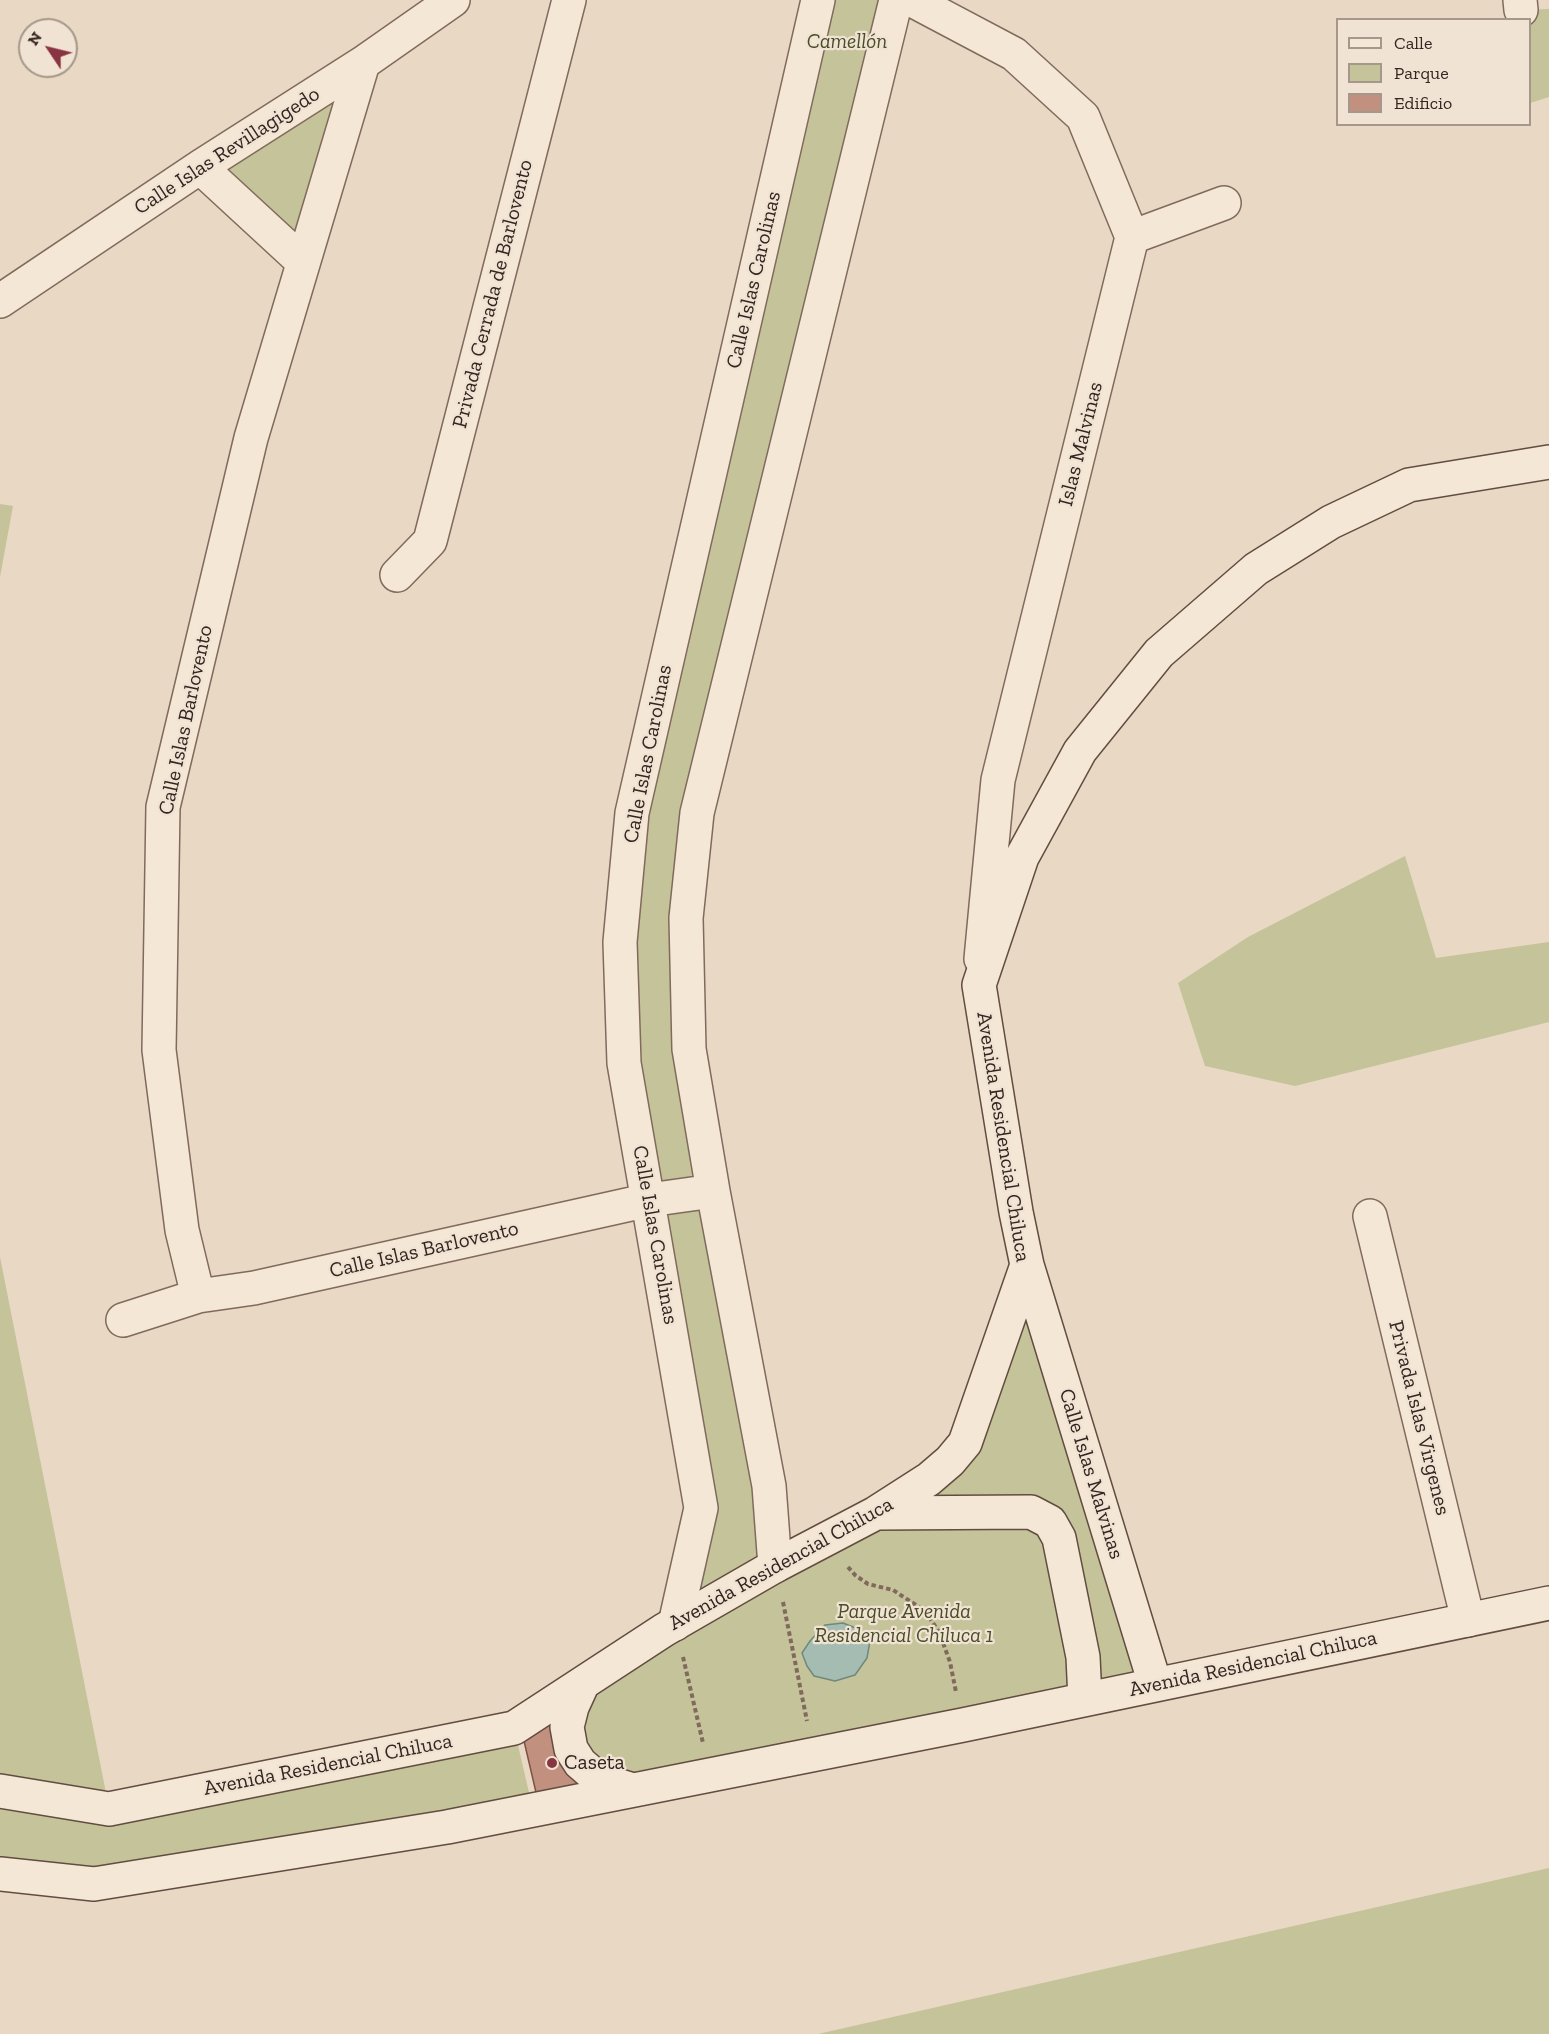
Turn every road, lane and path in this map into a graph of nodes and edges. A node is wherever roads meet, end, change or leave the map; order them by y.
1 (453, 0) edge
2 (569, 0) edge
3 (818, 0) edge
4 (896, 0) edge
5 (912, 0) edge
6 (363, 63) junction
7 (200, 167) junction
8 (1224, 202) dead end
9 (1132, 237) junction
10 (303, 262) junction
11 (0, 301) edge
12 (1549, 462) edge
13 (397, 576) dead end
14 (979, 985) junction
15 (713, 1191) junction
16 (649, 1200) junction
17 (1370, 1216) dead end
18 (1027, 1264) junction
19 (198, 1296) junction
20 (123, 1320) dead end
21 (876, 1513) junction
22 (836, 1534) junction
23 (775, 1566) junction
24 (1549, 1603) edge
25 (1468, 1620) junction
26 (675, 1624) junction
27 (583, 1683) junction
28 (1155, 1684) junction
29 (1085, 1699) junction
30 (963, 1725) junction
31 (813, 1755) junction
32 (711, 1774) junction
33 (633, 1790) junction
34 (0, 1791) edge
35 (0, 1874) edge

1 - 6 street, Calle Islas Revillagigedo
2 - 13 street, Privada Cerrada de Barlovento
3 - 16 street, Calle Islas Carolinas
4 - 15 street
5 - 9 street
6 - 7 street, Calle Islas Revillagigedo
6 - 10 street, Calle Islas Barlovento
7 - 10 street
7 - 11 street, Calle Islas Revillagigedo
8 - 9 street
9 - 14 street, Islas Malvinas
10 - 19 street, Calle Islas Barlovento
12 - 14 street, Avenida Residencial Chiluca
14 - 18 street, Avenida Residencial Chiluca
15 - 16 street, Calle Islas Barlovento
15 - 23 street
16 - 19 street, Calle Islas Barlovento
16 - 26 street, Calle Islas Carolinas
17 - 25 street, Privada Islas Virgenes
18 - 21 street, Avenida Residencial Chiluca
18 - 28 street, Calle Islas Malvinas
19 - 20 street, Calle Islas Barlovento
21 - 22 street, Avenida Residencial Chiluca
21 - 29 street
22 - 23 street, Avenida Residencial Chiluca
22 - 30 path
23 - 26 street, Avenida Residencial Chiluca
23 - 31 path
24 - 25 street, Avenida Residencial Chiluca
25 - 28 street, Avenida Residencial Chiluca
26 - 27 street, Avenida Residencial Chiluca
26 - 32 path
27 - 33 street
27 - 34 street, Avenida Residencial Chiluca
28 - 29 street, Avenida Residencial Chiluca
29 - 30 street, Avenida Residencial Chiluca
30 - 31 street, Avenida Residencial Chiluca
31 - 32 street, Avenida Residencial Chiluca
32 - 33 street, Avenida Residencial Chiluca
33 - 35 street, Avenida Residencial Chiluca

